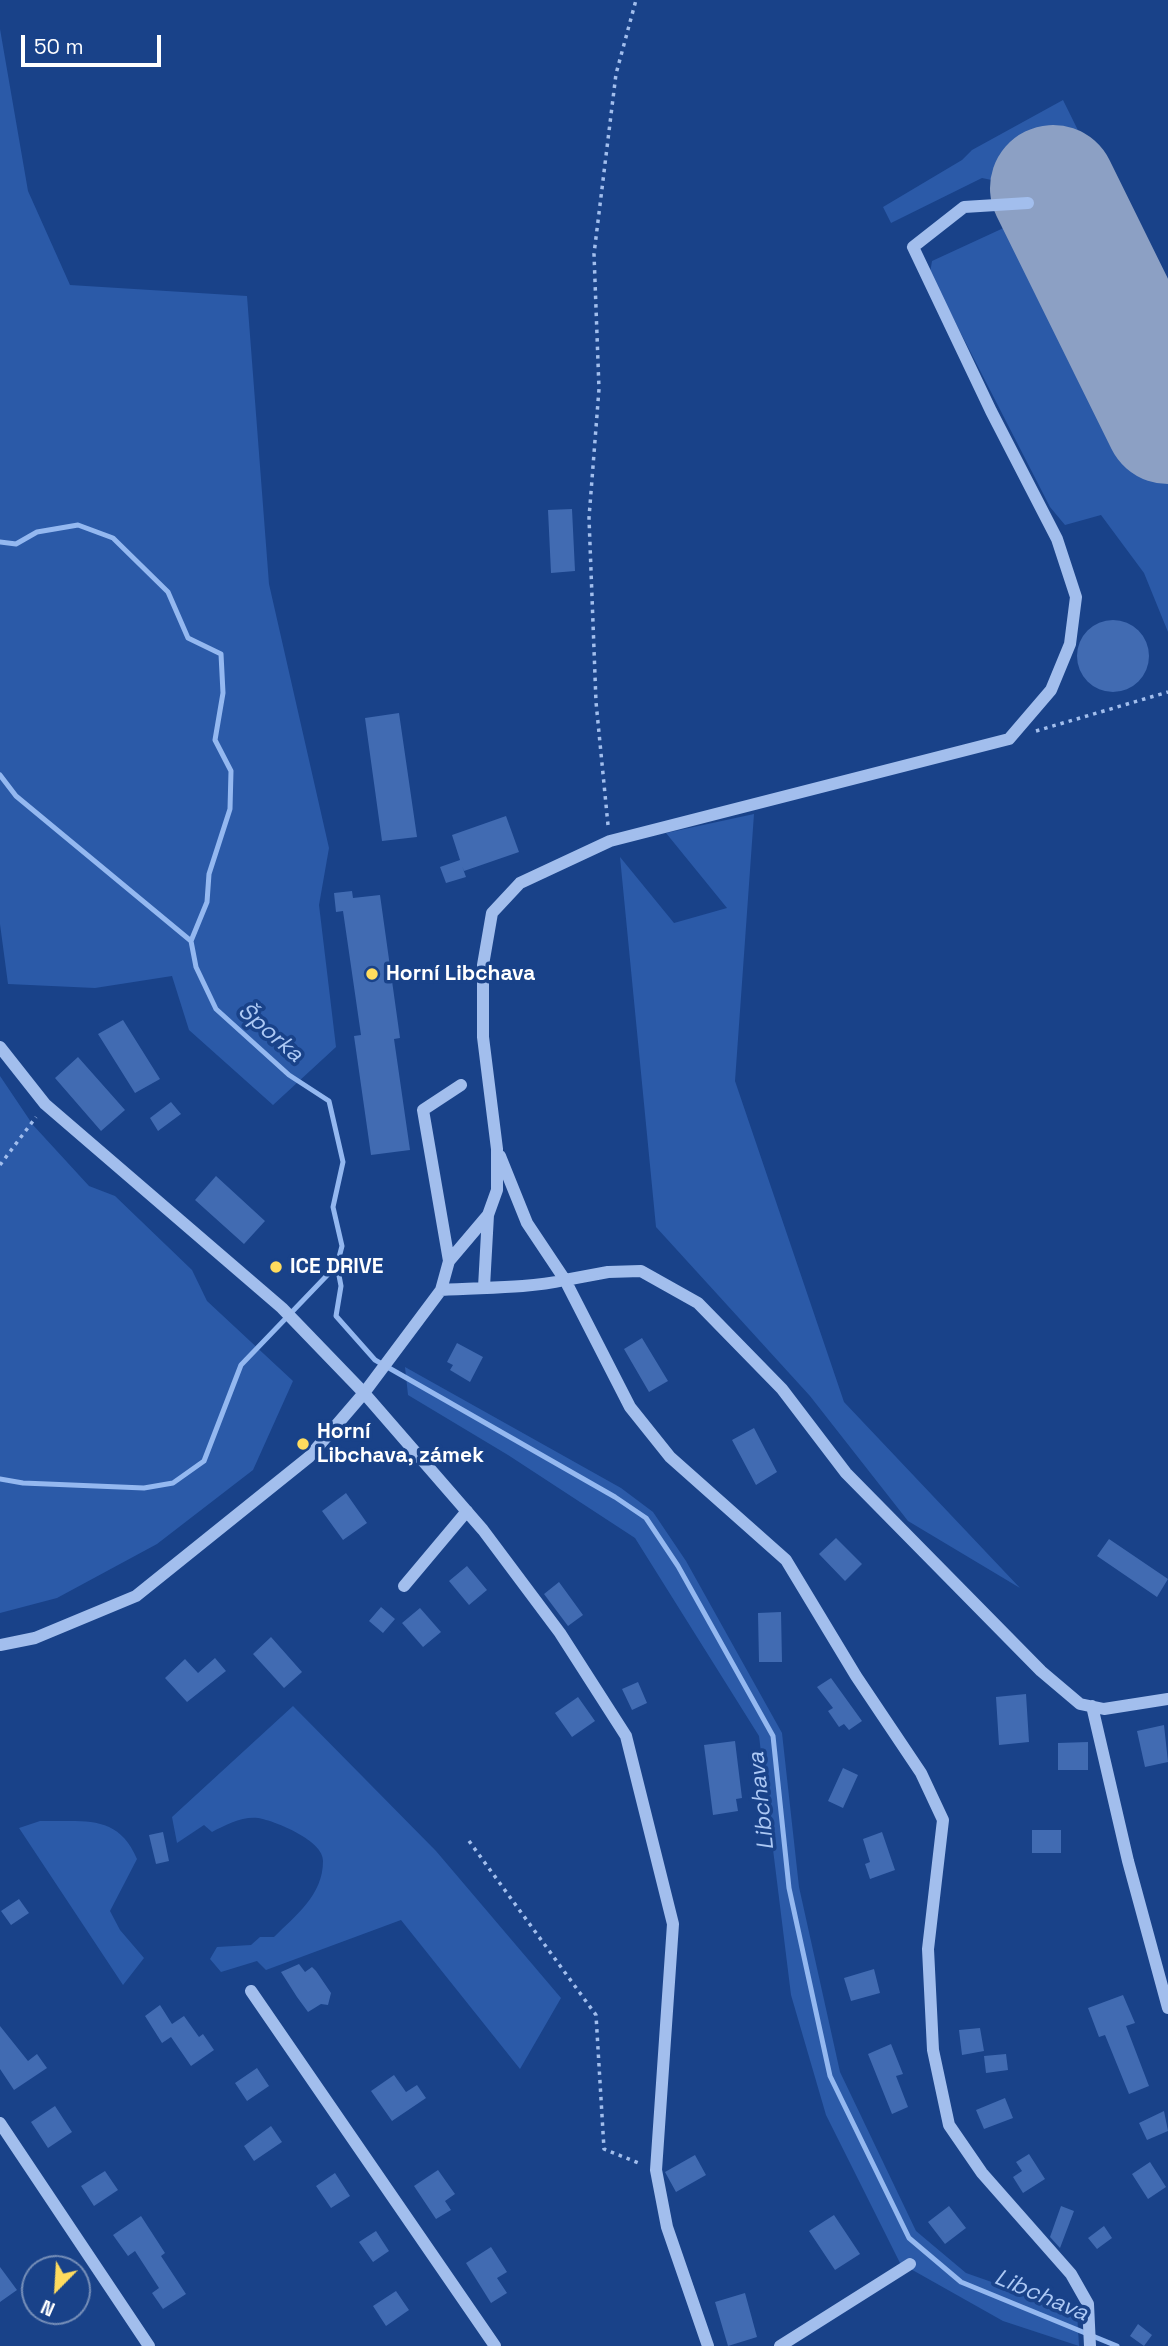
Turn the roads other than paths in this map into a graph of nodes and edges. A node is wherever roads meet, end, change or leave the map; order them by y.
1 (1028, 203) dead end
2 (0, 1047) edge
3 (461, 1085) dead end
4 (497, 1149) junction
5 (488, 1214) junction
6 (449, 1261) junction
7 (565, 1280) junction
8 (484, 1287) junction
9 (441, 1290) junction
10 (364, 1393) junction
11 (467, 1511) junction
12 (404, 1586) dead end
13 (0, 1645) edge
14 (1168, 1699) edge
15 (1091, 1706) junction
16 (251, 1991) dead end
17 (1168, 2008) edge
18 (0, 2123) edge
19 (910, 2264) dead end
20 (149, 2346) edge
21 (495, 2346) edge
22 (708, 2346) edge
23 (780, 2346) edge
24 (1090, 2346) edge

1 - 4 street
2 - 10 street
3 - 6 street
4 - 5 street
4 - 7 street
5 - 6 street
5 - 8 street
6 - 9 street
7 - 8 street
7 - 15 street
7 - 24 street
8 - 9 street
9 - 10 street
10 - 11 street
10 - 13 street
11 - 12 street
11 - 22 street
14 - 15 street
15 - 17 street
16 - 21 street
18 - 20 street
19 - 23 street

